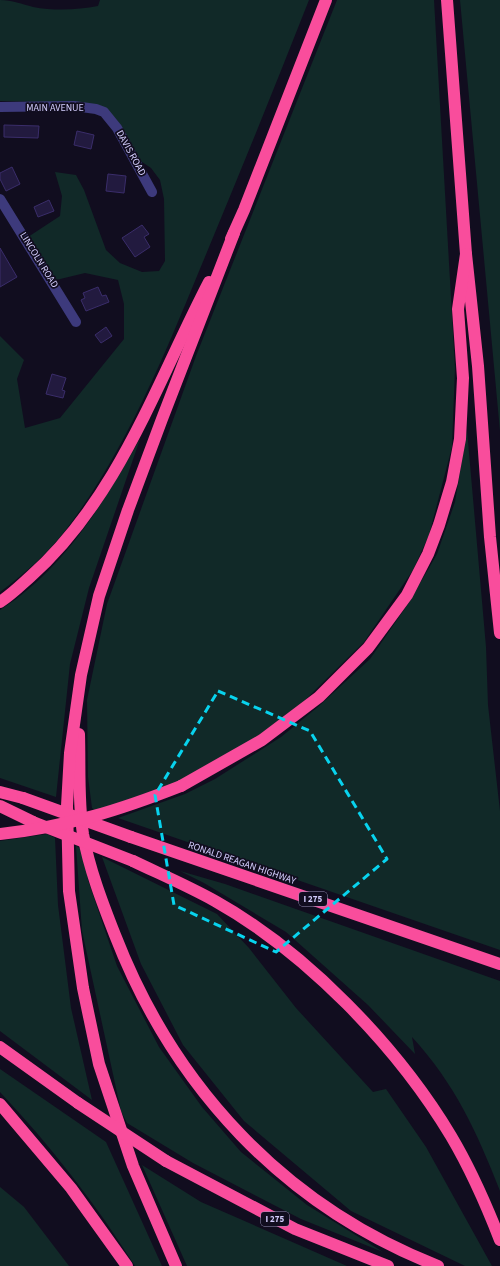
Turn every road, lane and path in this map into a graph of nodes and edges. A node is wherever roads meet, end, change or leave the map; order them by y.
1 (326, 0) edge
2 (447, 0) edge
3 (0, 107) edge
4 (109, 116) joint
5 (152, 192) dead end
6 (0, 199) edge
7 (234, 233) junction
8 (466, 254) junction
9 (76, 322) dead end
10 (488, 506) junction
11 (500, 550) edge
12 (0, 602) edge
13 (500, 633) edge
14 (77, 703) junction
15 (0, 792) edge
16 (0, 806) edge
17 (0, 834) edge
18 (497, 963) edge
19 (0, 1048) edge
20 (0, 1104) edge
21 (500, 1240) edge
22 (127, 1266) edge
23 (176, 1266) edge
24 (388, 1266) edge
25 (438, 1266) edge

1 - 7 highway
2 - 8 highway
3 - 4 street, MAIN AVENUE
4 - 5 street, DAVIS ROAD
6 - 9 street, LINCOLN ROAD
7 - 12 highway
7 - 14 highway
8 - 10 highway
8 - 17 highway, bridge
10 - 11 highway
10 - 13 highway
14 - 23 highway
14 - 25 highway
15 - 18 highway, RONALD REAGAN HIGHWAY / I 275, bridge
16 - 21 highway, bridge
19 - 24 highway, I 275, bridge
20 - 22 highway

